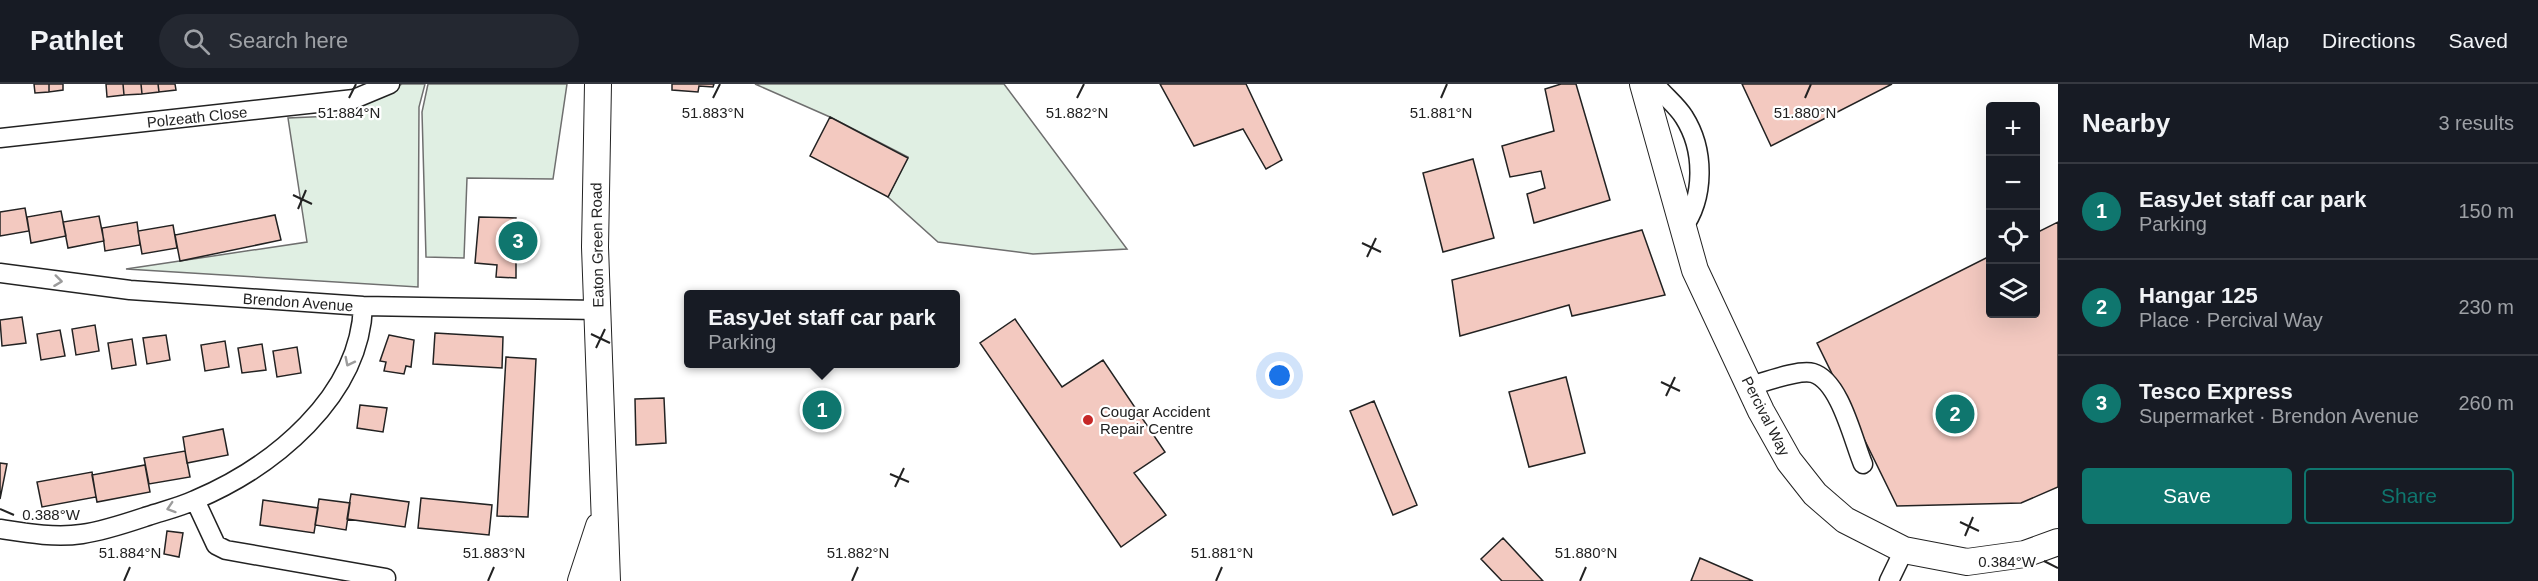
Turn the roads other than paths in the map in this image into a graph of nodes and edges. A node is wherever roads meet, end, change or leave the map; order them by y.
1 (390, 84) edge
2 (598, 84) edge
3 (1644, 86) edge
4 (0, 138) edge
5 (1682, 229) junction
6 (0, 273) edge
7 (363, 306) junction
8 (597, 310) junction
9 (1750, 386) junction
10 (1863, 464) dead end
11 (195, 500) junction
12 (603, 514) junction
13 (0, 529) edge
14 (2058, 542) edge
15 (1904, 550) junction
16 (386, 578) dead end
17 (581, 581) edge
18 (607, 581) edge
19 (1889, 581) edge

1 - 4 street, Polzeath Close
2 - 8 street, Eaton Green Road
3 - 5 street, Percival Way
3 - 5 street
5 - 9 street, Percival Way
6 -> 7 street, Brendon Avenue
7 - 8 street, Brendon Avenue
7 -> 11 street
8 - 12 street, Eaton Green Road
9 - 10 street
9 - 15 street, Percival Way
11 -> 13 street
11 - 16 street
12 - 17 street, Eaton Green Road
12 - 18 street, Eaton Green Road
14 - 15 street, Percival Way
15 - 19 street

